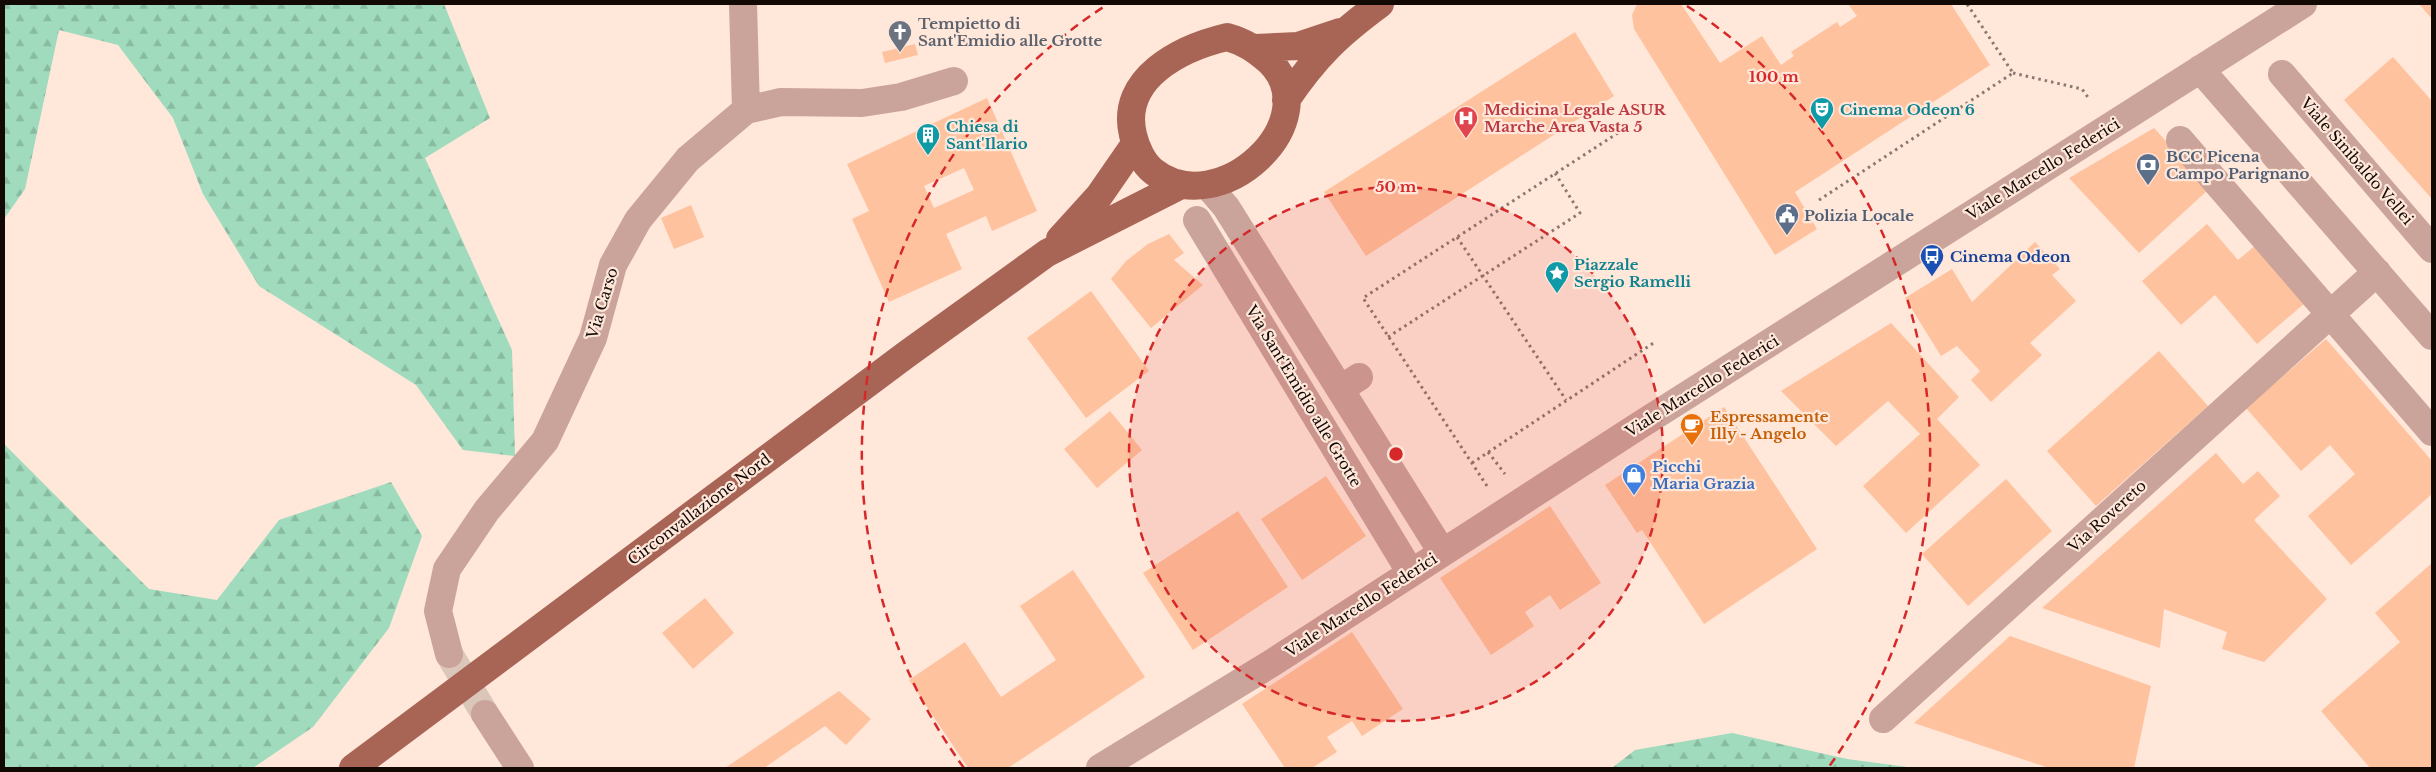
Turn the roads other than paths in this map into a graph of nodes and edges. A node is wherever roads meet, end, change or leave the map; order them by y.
1 (743, 4) edge
2 (1380, 4) edge
3 (2303, 4) edge
4 (1343, 31) junction
5 (1255, 48) junction
6 (2200, 69) junction
7 (2282, 74) dead end
8 (954, 81) dead end
9 (1286, 100) junction
10 (746, 110) junction
11 (2180, 140) dead end
12 (1135, 144) junction
13 (1238, 173) junction
14 (1181, 185) junction
15 (1208, 186) junction
16 (1197, 220) dead end
17 (1241, 235) junction
18 (2432, 249) edge
19 (1047, 253) junction
20 (2377, 272) junction
21 (2330, 313) junction
22 (2432, 336) edge
23 (2432, 432) edge
24 (1442, 552) junction
25 (1411, 573) junction
26 (449, 654) tunnel mouth
27 (485, 714) tunnel mouth
28 (1884, 719) dead end
29 (353, 768) edge
30 (520, 768) edge
31 (1100, 768) edge

1 - 10 street
2 - 4 main road, Circonvallazione Nord
3 - 6 street, Viale Marcello Federici
4 - 5 main road, Circonvallazione Nord
4 - 9 main road, Circonvallazione Nord
5 - 9 main road, Circonvallazione Nord
5 - 12 main road, Circonvallazione Nord
6 - 20 street
6 - 24 street, Viale Marcello Federici
7 - 18 street, Viale Sinibaldo Vellei
8 - 10 street, Via Carso
9 - 13 main road, Circonvallazione Nord
10 - 26 street, Via Carso
11 - 21 street
12 - 14 main road, Circonvallazione Nord
12 - 19 main road, Circonvallazione Nord
13 - 15 main road, Circonvallazione Nord
13 - 17 street, Via Sant'Emidio alle Grotte
14 - 15 main road, Circonvallazione Nord
14 - 19 main road, Circonvallazione Nord
15 - 17 street, Via Sant'Emidio alle Grotte
16 - 25 street, Via Sant'Emidio alle Grotte
17 - 24 street, Via Sant'Emidio alle Grotte
19 - 29 main road, Circonvallazione Nord
20 - 21 street
20 - 22 street
21 - 23 street
21 - 28 street, Via Rovereto
24 - 25 street, Viale Marcello Federici
25 - 31 street, Viale Marcello Federici
27 - 30 street

